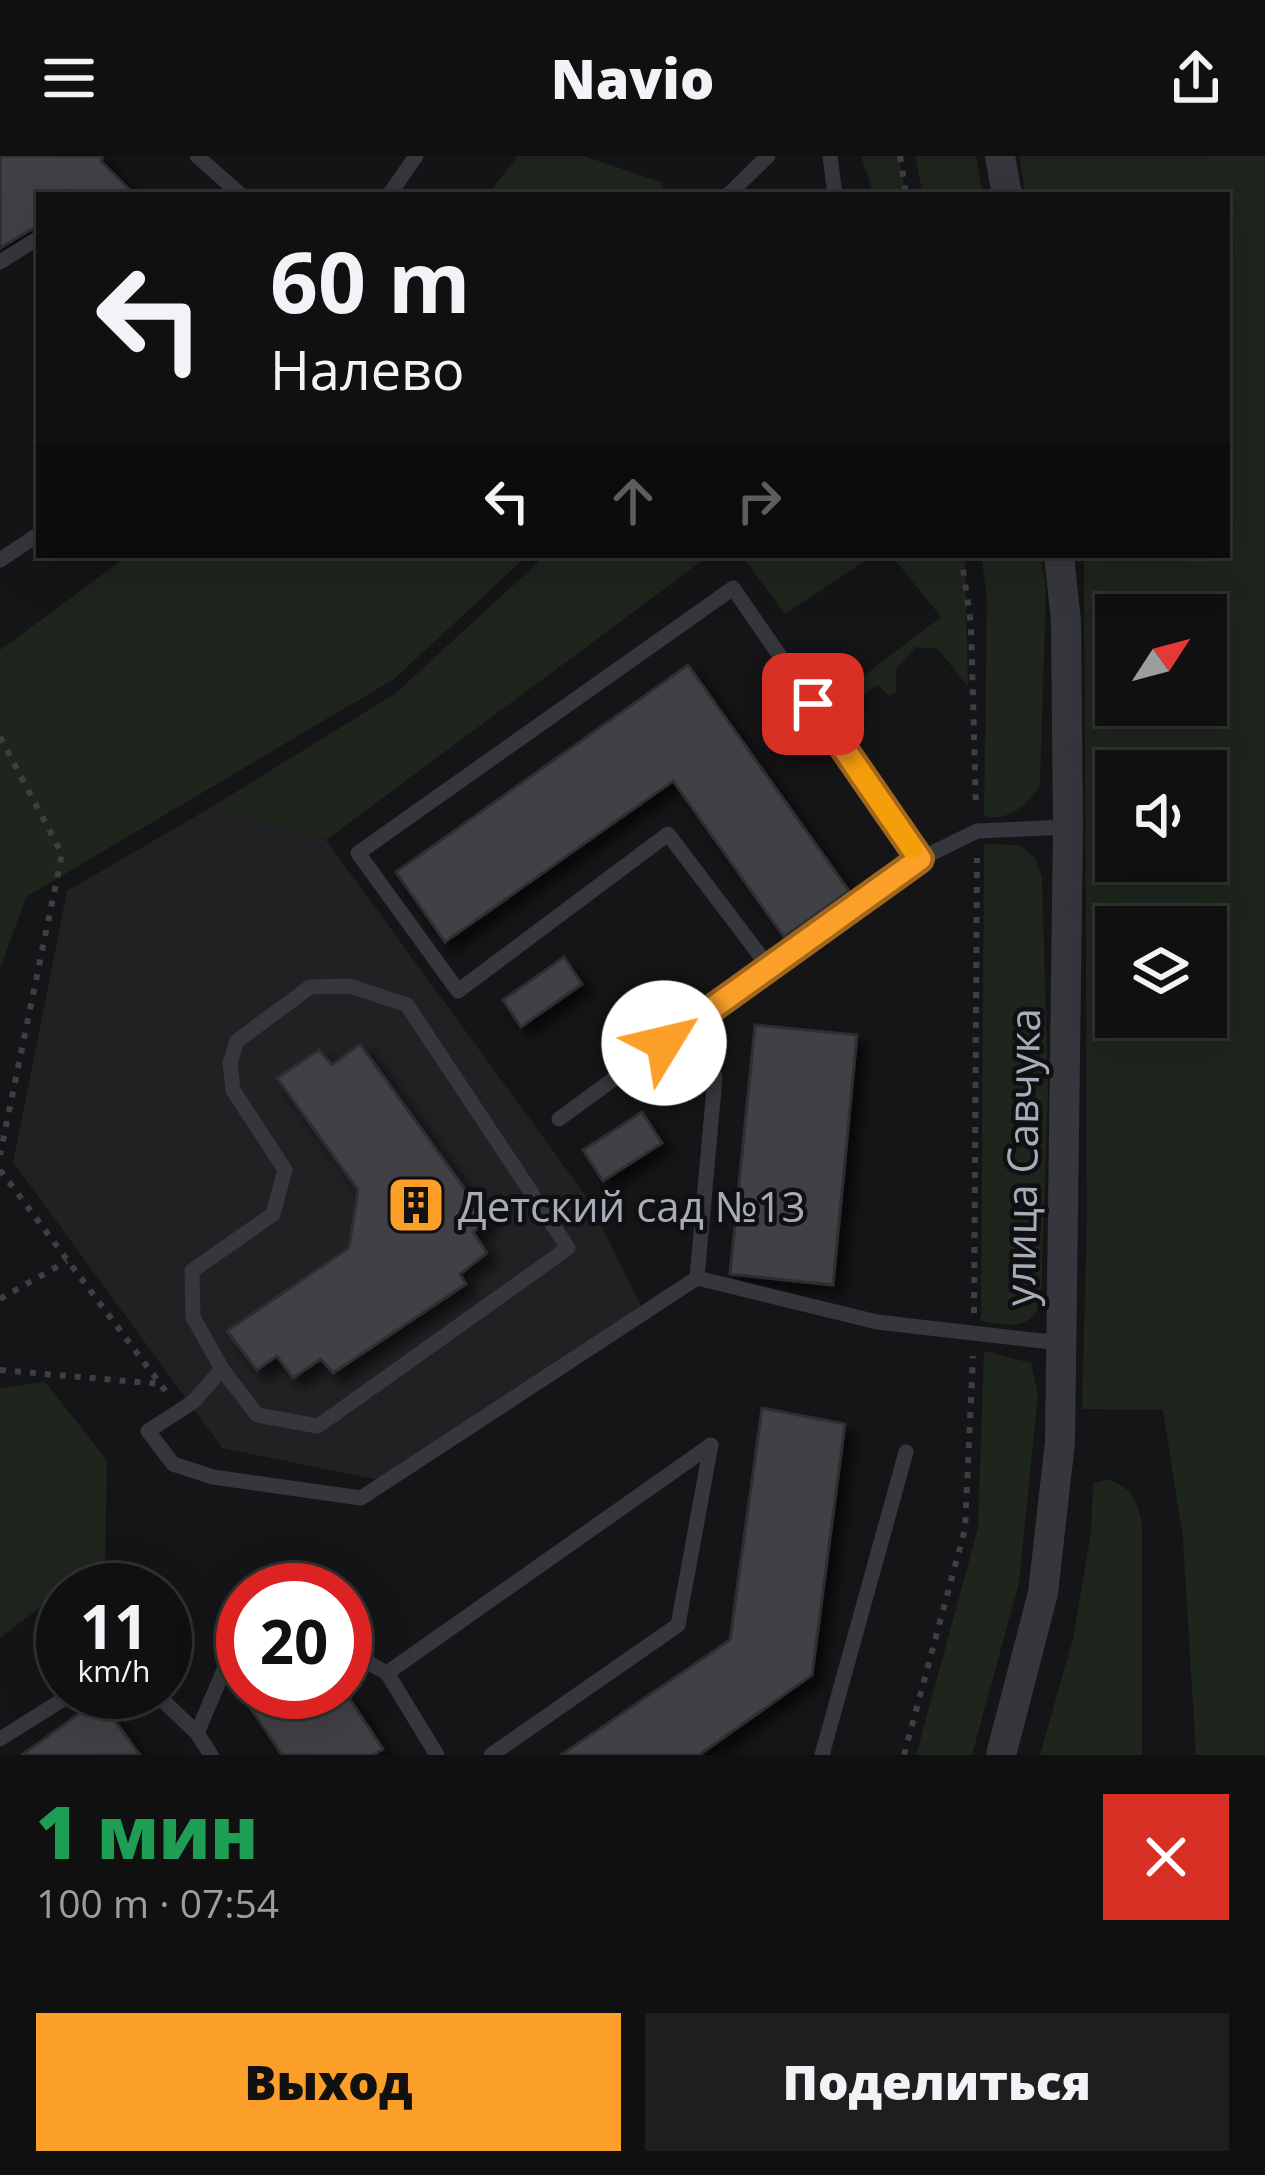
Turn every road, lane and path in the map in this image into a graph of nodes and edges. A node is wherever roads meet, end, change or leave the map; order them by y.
1 (197, 156) edge
2 (416, 156) edge
3 (768, 156) edge
4 (830, 156) edge
5 (900, 156) edge
6 (1000, 156) edge
7 (238, 192) edge
8 (391, 192) edge
9 (731, 192) edge
10 (835, 192) edge
11 (906, 192) edge
12 (1006, 192) edge
13 (36, 241) edge
14 (0, 262) edge
15 (36, 536) edge
16 (961, 558) edge
17 (1059, 558) edge
18 (0, 560) edge
19 (0, 737) edge
20 (1068, 827) junction
21 (977, 831) junction
22 (920, 859) junction
23 (768, 966) junction
24 (715, 1077) dead end
25 (559, 1120) dead end
26 (0, 1155) edge
27 (0, 1171) edge
28 (68, 1261) junction
29 (697, 1278) junction
30 (0, 1299) edge
31 (974, 1333) junction
32 (1060, 1342) junction
33 (222, 1369) junction
34 (0, 1370) edge
35 (161, 1384) junction
36 (176, 1410) junction
37 (906, 1453) dead end
38 (372, 1665) edge
39 (387, 1673) junction
40 (216, 1688) edge
41 (36, 1716) edge
42 (182, 1719) edge
43 (197, 1733) junction
44 (0, 1738) edge
45 (211, 1755) edge
46 (436, 1755) edge
47 (491, 1755) edge
48 (823, 1755) edge
49 (904, 1755) edge
50 (1000, 1755) edge

1 - 7 lane
2 - 8 lane
3 - 9 lane
4 - 10 lane
5 - 11 path
6 - 12 street
13 - 14 lane
15 - 18 lane
16 - 21 path
17 - 20 street, улица Савчука
19 - 26 path
20 - 21 lane
20 - 32 street, улица Савчука
21 - 22 lane
21 - 31 path
22 - 23 lane
22 - 23 lane
23 - 25 lane
24 - 29 lane
27 - 28 path
28 - 30 path
28 - 35 path
29 - 31 lane
29 - 36 lane
31 - 32 lane
31 - 49 path
32 - 50 street, улица Савчука
33 - 33 lane
33 - 36 lane
34 - 35 path
35 - 36 path
37 - 48 lane
38 - 39 lane
39 - 46 lane
39 - 47 lane
40 - 43 lane
41 - 44 lane
42 - 43 lane
43 - 45 lane

